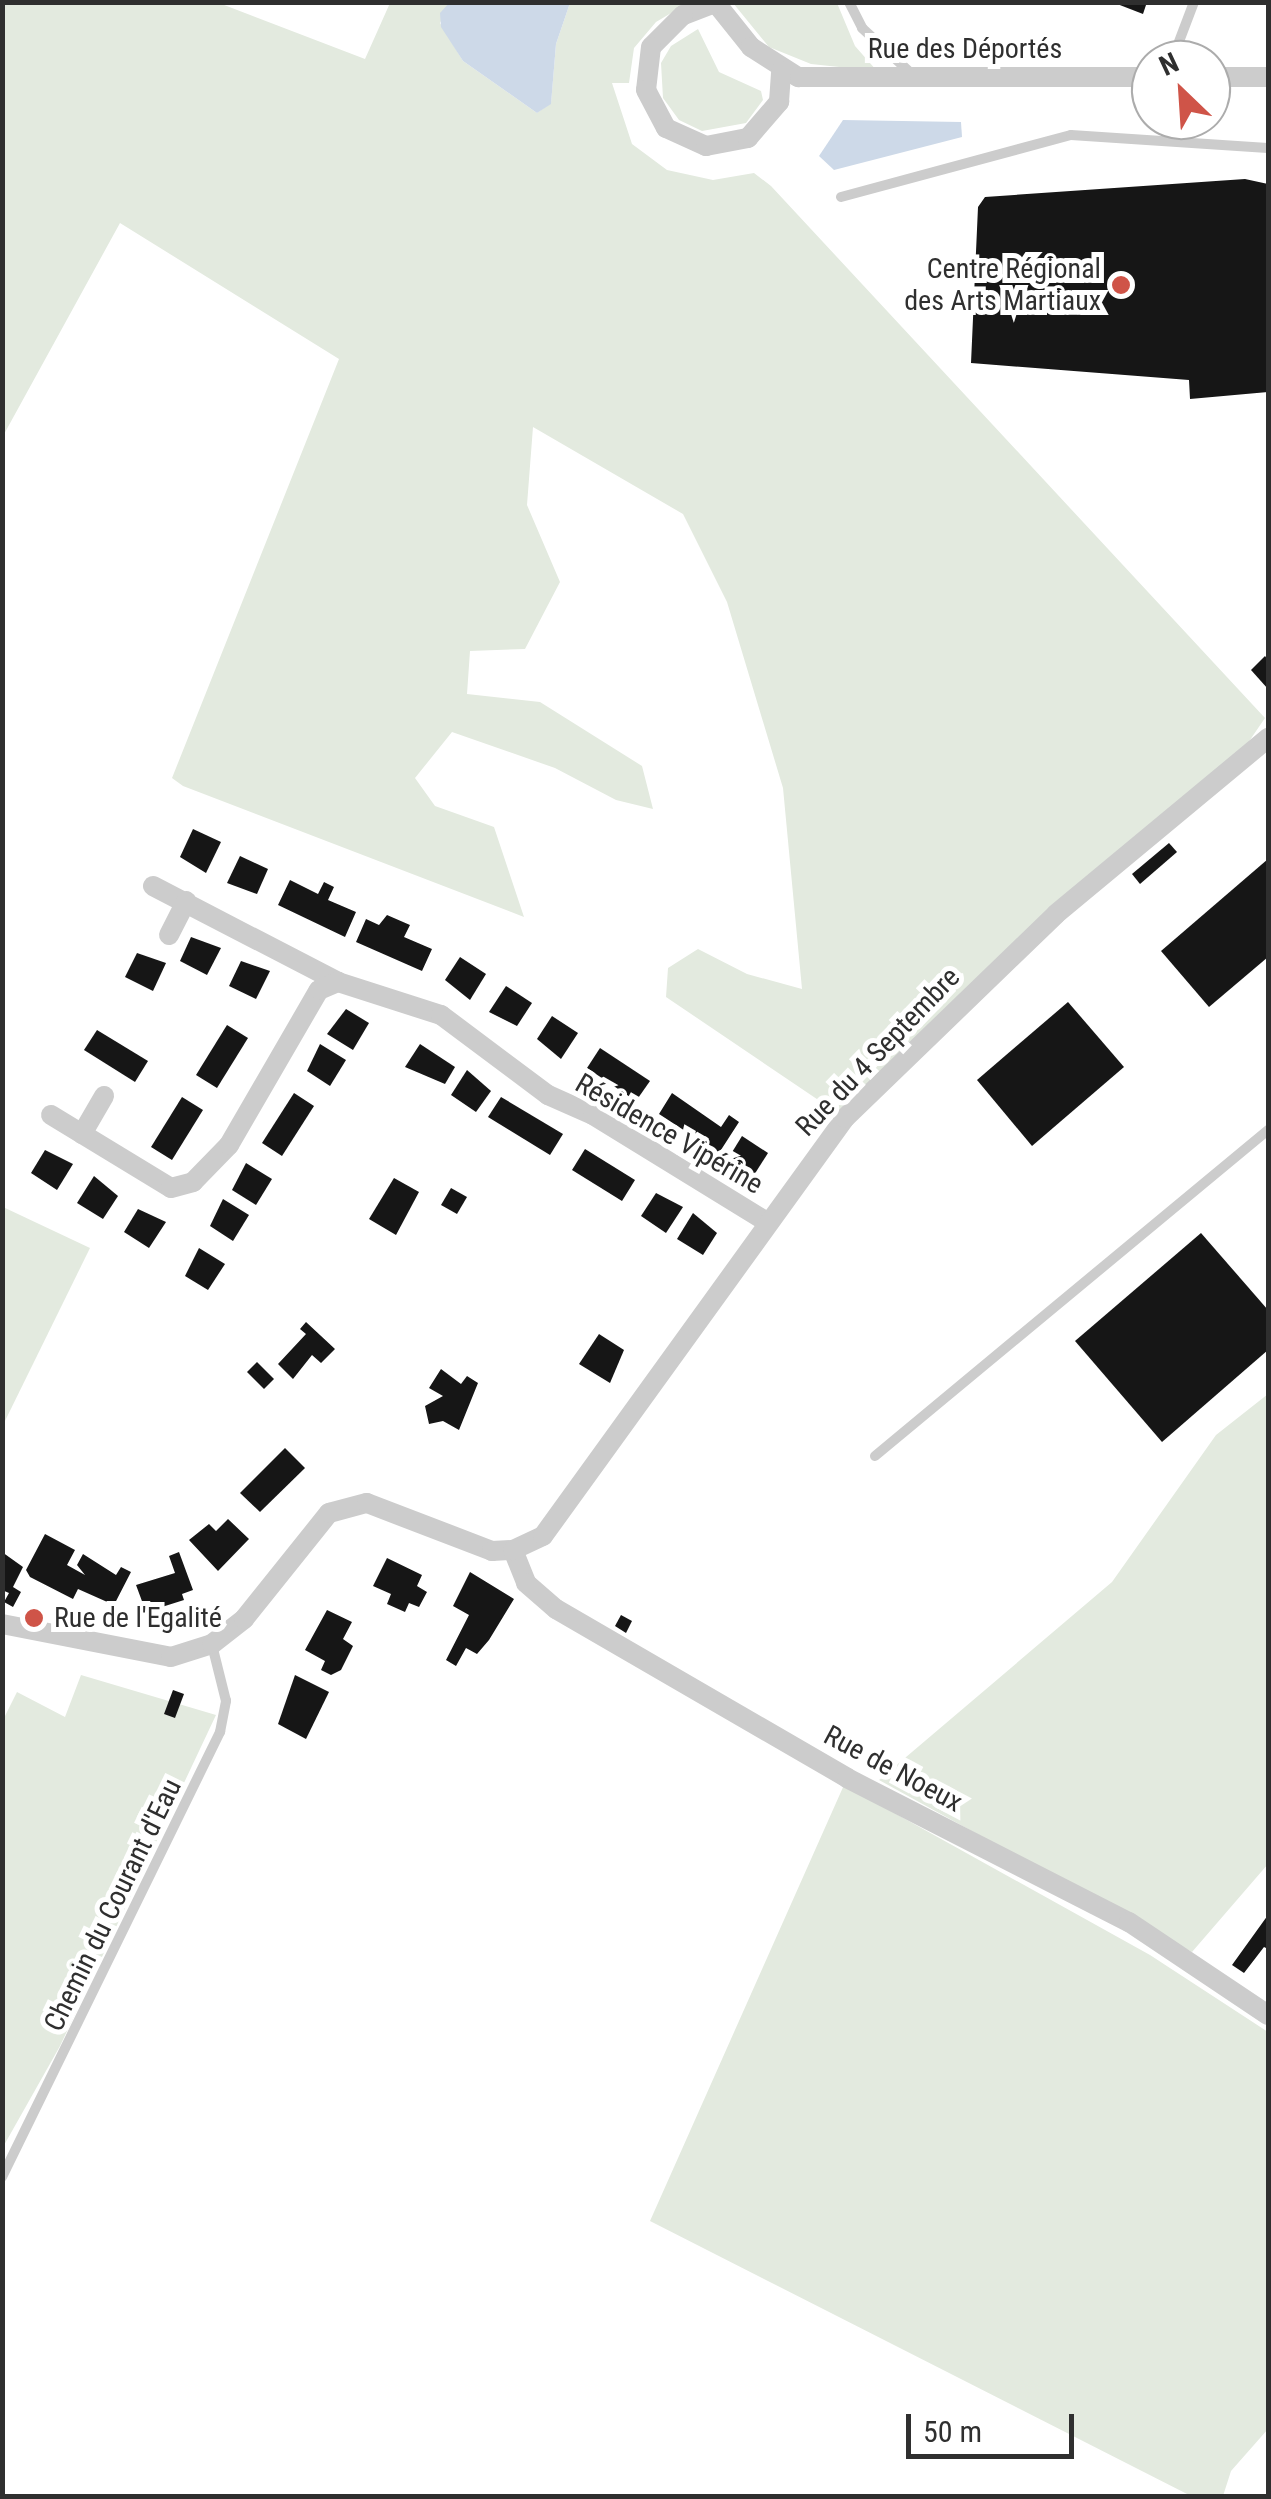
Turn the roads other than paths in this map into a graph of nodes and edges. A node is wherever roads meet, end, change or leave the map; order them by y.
1 (849, 2) edge
2 (1194, 2) edge
3 (715, 3) edge
4 (1180, 40) edge
5 (781, 71) junction
6 (915, 76) junction
7 (1131, 77) edge
8 (1231, 77) edge
9 (1268, 77) edge
10 (1268, 148) edge
11 (841, 197) dead end
12 (1268, 738) edge
13 (153, 886) dead end
14 (186, 901) junction
15 (168, 934) dead end
16 (338, 982) junction
17 (104, 1096) dead end
18 (51, 1115) dead end
19 (1268, 1130) edge
20 (82, 1134) junction
21 (765, 1221) junction
22 (876, 1456) dead end
23 (514, 1550) junction
24 (2, 1624) edge
25 (212, 1644) junction
26 (1268, 2016) edge
27 (2, 2177) edge

1 - 6 lane
2 - 4 lane
3 - 5 street
3 - 5 street
5 - 6 street, Rue des Déportés
6 - 7 street, Rue des Déportés
8 - 9 street
10 - 11 lane
12 - 21 street, Rue du 4 Septembre
13 - 14 street, Résidence Vipérine
14 - 15 street
14 - 16 street, Résidence Vipérine
16 - 20 street
16 - 21 street, Résidence Vipérine
17 - 20 street
18 - 20 street
19 - 22 lane
21 - 23 street, Rue du 4 Septembre
23 - 25 street
23 - 26 street, Rue de Noeux
24 - 25 street
25 - 27 lane, Chemin du Courant d'Eau

